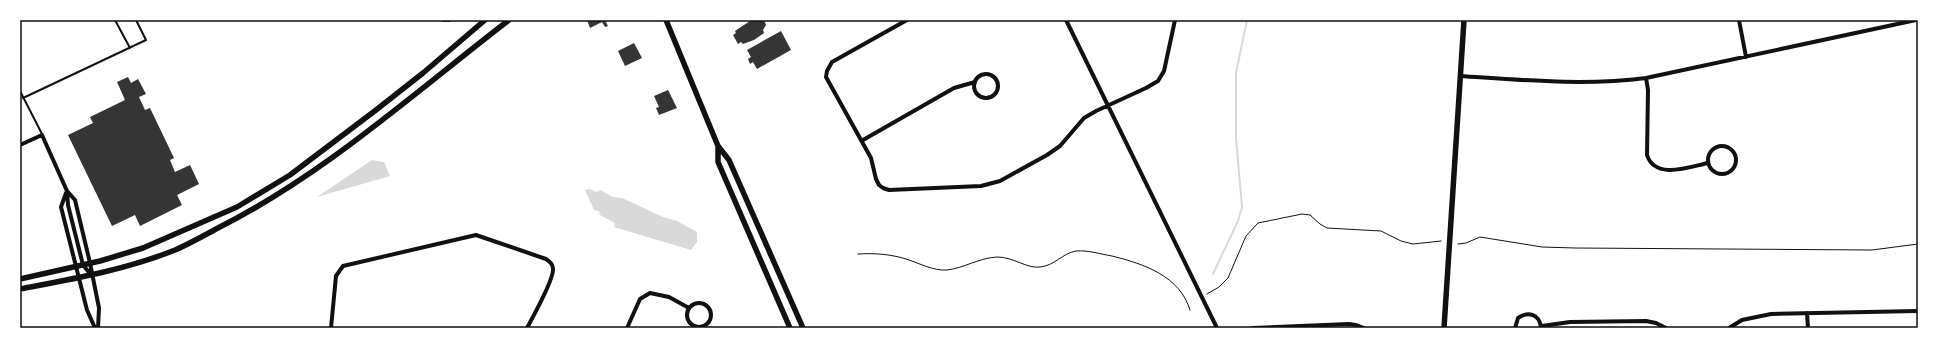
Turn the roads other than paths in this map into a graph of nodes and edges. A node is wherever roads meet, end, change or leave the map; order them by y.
1 (115, 20) edge
2 (136, 20) edge
3 (485, 20) edge
4 (509, 20) edge
5 (666, 20) edge
6 (907, 20) edge
7 (1066, 20) edge
8 (1174, 20) edge
9 (1464, 20) edge
10 (1739, 20) edge
11 (1916, 20) edge
12 (130, 48) junction
13 (1746, 57) junction
14 (1460, 76) junction
15 (1646, 78) junction
16 (975, 82) junction
17 (20, 91) edge
18 (24, 98) junction
19 (1109, 106) junction
20 (42, 135) junction
21 (863, 140) junction
22 (20, 146) edge
23 (718, 146) junction
24 (1708, 163) junction
25 (67, 191) junction
26 (90, 263) junction
27 (83, 264) junction
28 (76, 266) junction
29 (92, 276) junction
30 (79, 278) junction
31 (20, 279) edge
32 (20, 289) edge
33 (689, 308) junction
34 (1918, 311) edge
35 (1807, 313) junction
36 (1542, 327) edge
37 (95, 328) edge
38 (98, 328) edge
39 (331, 328) edge
40 (528, 328) edge
41 (627, 328) edge
42 (790, 328) edge
43 (803, 328) edge
44 (1217, 328) edge
45 (1253, 328) edge
46 (1364, 328) edge
47 (1444, 328) edge
48 (1515, 328) edge
49 (1666, 328) edge
50 (1730, 328) edge
51 (1808, 328) edge

1 - 12 lane
2 - 12 lane
3 - 26 main road
4 - 29 main road
5 - 23 main road
6 - 21 street
7 - 19 street
8 - 19 street
9 - 14 main road
10 - 13 street
11 - 13 street
12 - 18 lane
13 - 15 street
14 - 15 street
14 - 47 main road
15 - 24 street
16 - 16 street
16 - 21 street
17 - 18 lane
18 - 20 lane
19 - 21 street
19 - 44 street
20 - 22 street
20 - 25 street
23 - 42 main road
23 - 43 main road
24 - 24 street
25 - 26 street
25 - 27 street
25 - 28 street
26 - 27 main road
26 - 29 street
27 - 28 main road
27 - 29 street
28 - 30 street
28 - 31 main road
29 - 30 main road
29 - 38 street
30 - 32 main road
30 - 37 street
33 - 33 street
33 - 41 street
34 - 35 street
35 - 50 street
35 - 51 street
36 - 48 street
36 - 49 street
39 - 40 street
45 - 46 street

